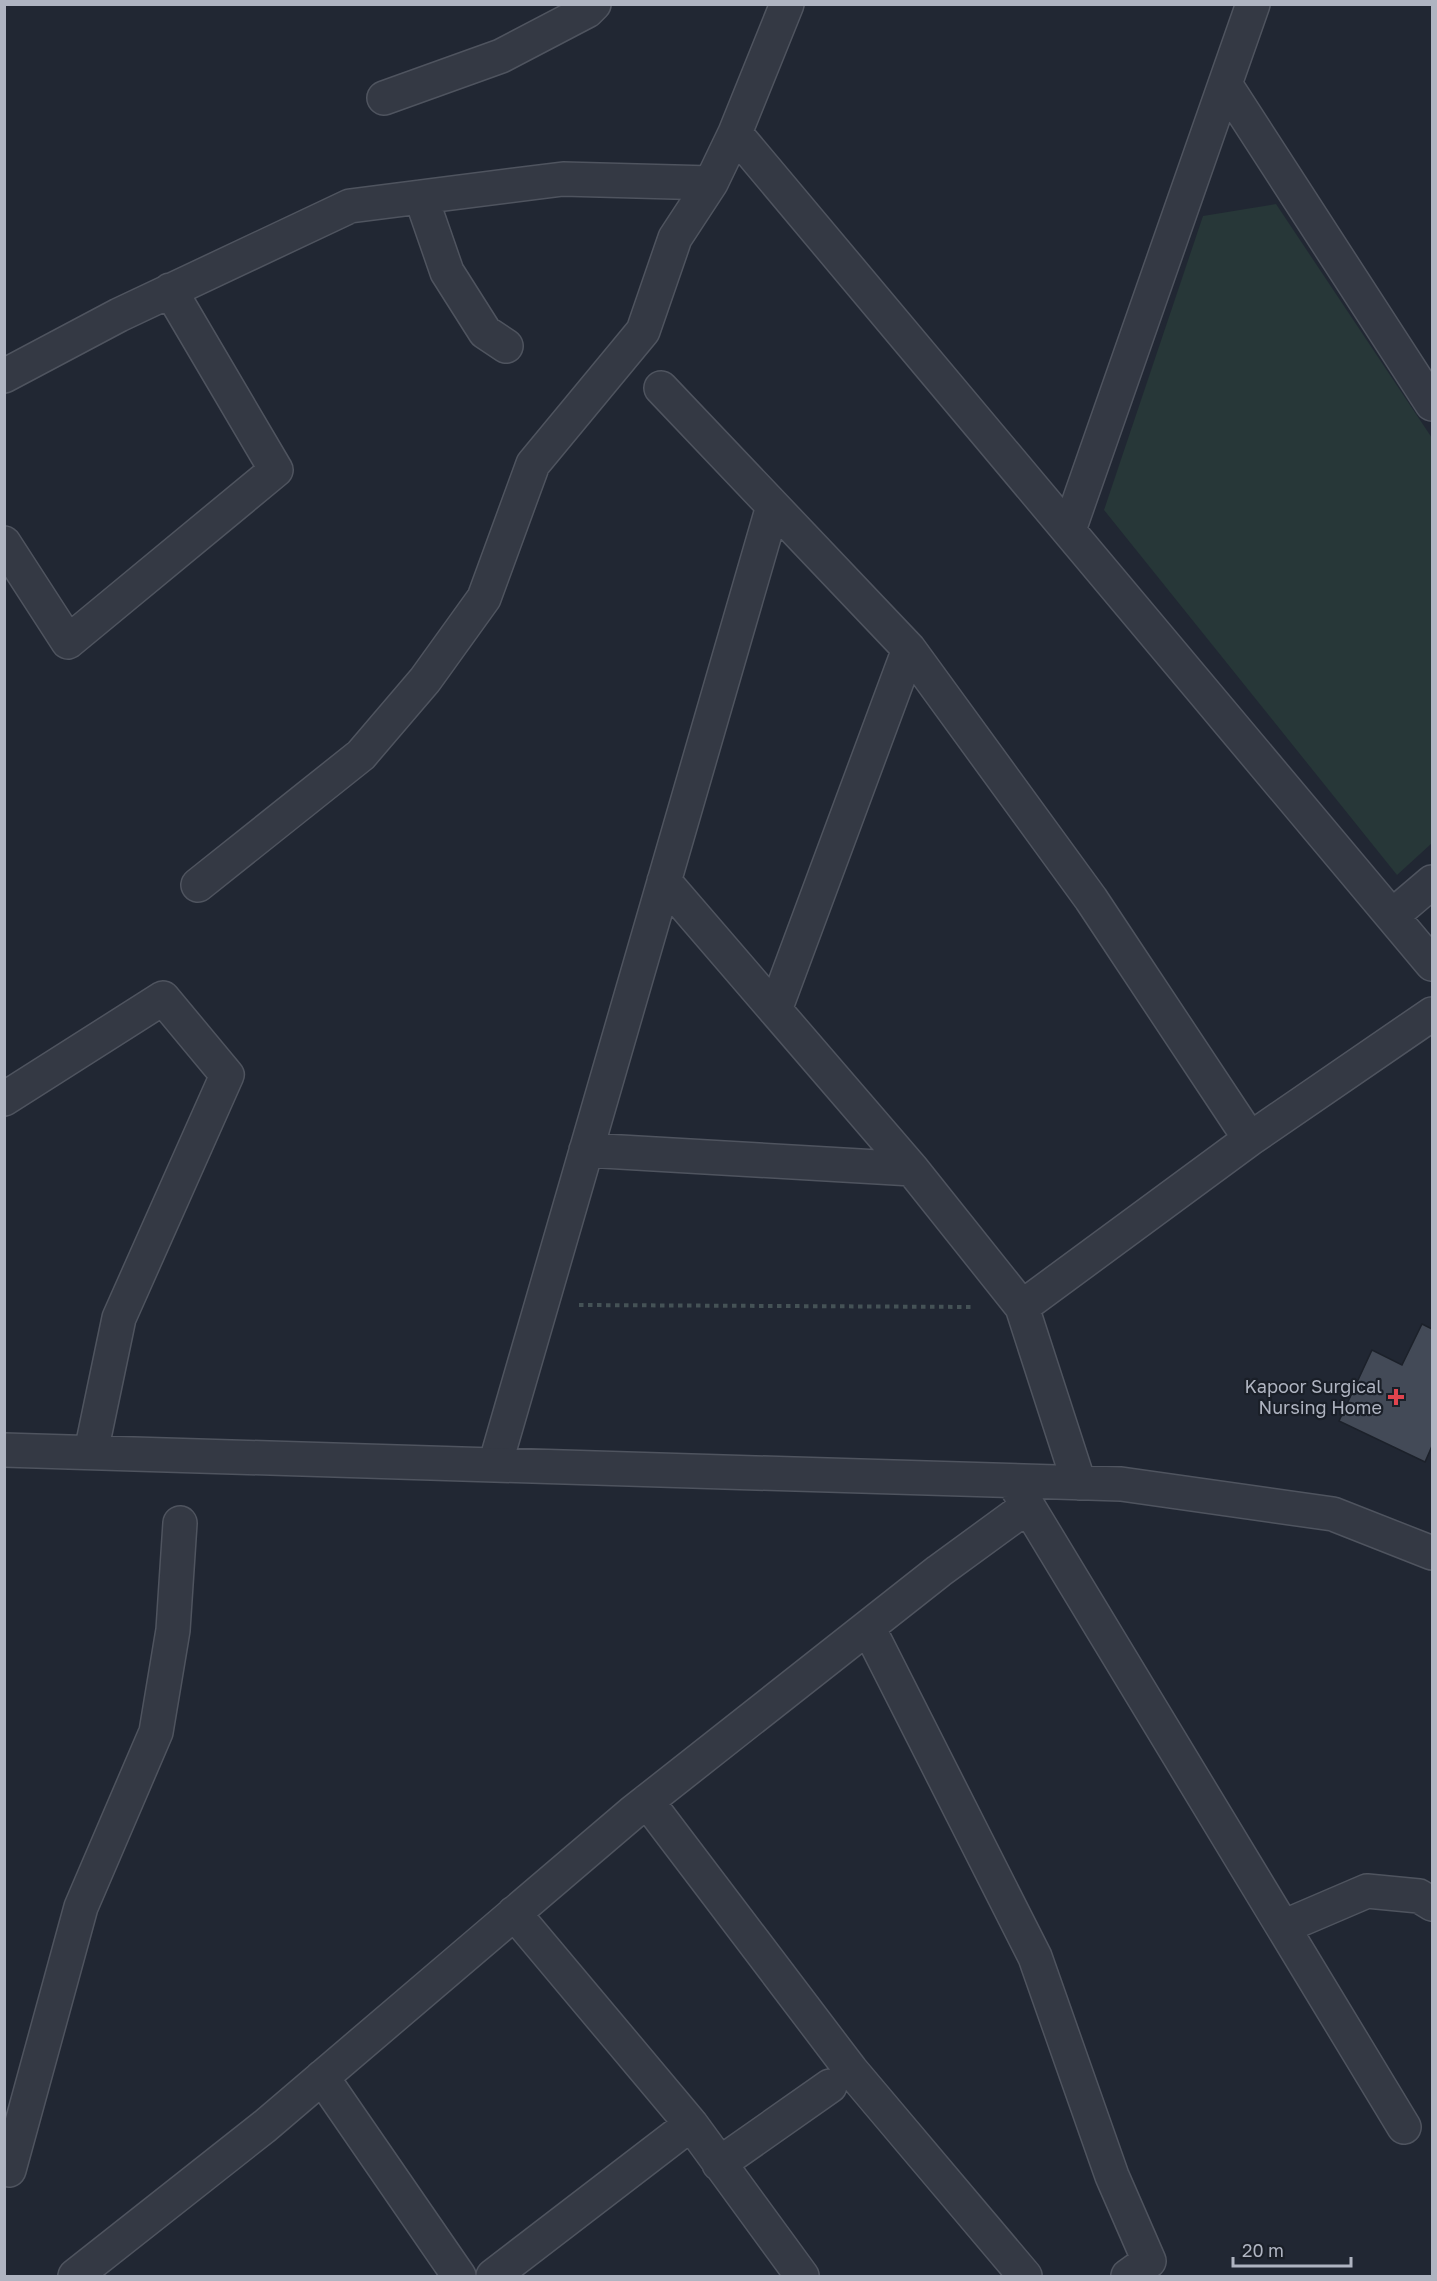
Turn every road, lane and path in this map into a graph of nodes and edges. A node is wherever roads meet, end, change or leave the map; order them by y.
1 (594, 4) edge
2 (787, 4) edge
3 (1253, 4) edge
4 (1225, 84) junction
5 (384, 98) dead end
6 (735, 133) junction
7 (711, 183) junction
8 (421, 197) junction
9 (170, 290) junction
10 (506, 346) dead end
11 (4, 376) edge
12 (661, 388) dead end
13 (1432, 404) edge
14 (773, 506) junction
15 (1069, 530) junction
16 (4, 543) edge
17 (909, 649) junction
18 (664, 881) junction
19 (1432, 882) edge
20 (198, 885) dead end
21 (1392, 916) junction
22 (1432, 964) edge
23 (775, 1010) junction
24 (1432, 1014) edge
25 (4, 1099) edge
26 (1250, 1139) junction
27 (586, 1150) junction
28 (912, 1168) junction
29 (541, 1305) junction
30 (1022, 1307) junction
31 (4, 1450) edge
32 (92, 1452) junction
33 (495, 1466) junction
34 (1079, 1483) junction
35 (1020, 1493) junction
36 (180, 1523) dead end
37 (1432, 1552) edge
38 (868, 1627) junction
39 (647, 1801) junction
40 (1432, 1904) edge
41 (514, 1913) junction
42 (1283, 1927) junction
43 (322, 2077) junction
44 (830, 2086) dead end
45 (691, 2124) junction
46 (1404, 2127) dead end
47 (719, 2164) junction
48 (4, 2166) edge
49 (75, 2277) edge
50 (459, 2277) edge
51 (492, 2277) edge
52 (802, 2277) edge
53 (1025, 2277) edge
54 (1128, 2277) edge

1 - 5 street
2 - 6 street
3 - 4 street
4 - 13 street
4 - 15 street
6 - 7 street
6 - 15 street
7 - 8 street
7 - 20 street
8 - 9 street
8 - 10 street
9 - 11 street
9 - 16 street
12 - 14 street
14 - 17 street
14 - 18 street
15 - 21 street
17 - 23 street
17 - 26 street
18 - 23 street
18 - 27 street
19 - 21 street
21 - 22 street
23 - 28 street
24 - 26 street
25 - 32 street
26 - 30 street
27 - 28 street
27 - 29 street
28 - 30 street
29 - 30 path
29 - 33 street
30 - 34 street
31 - 32 street
32 - 33 street
33 - 35 street
34 - 35 street
34 - 37 street
35 - 38 street
35 - 42 street
36 - 48 street
38 - 39 street
38 - 54 street
39 - 41 street
39 - 53 street
40 - 42 street
41 - 43 street
41 - 45 street
42 - 46 street
43 - 49 street
43 - 50 street
44 - 47 street
45 - 47 street
45 - 51 street
47 - 52 street

